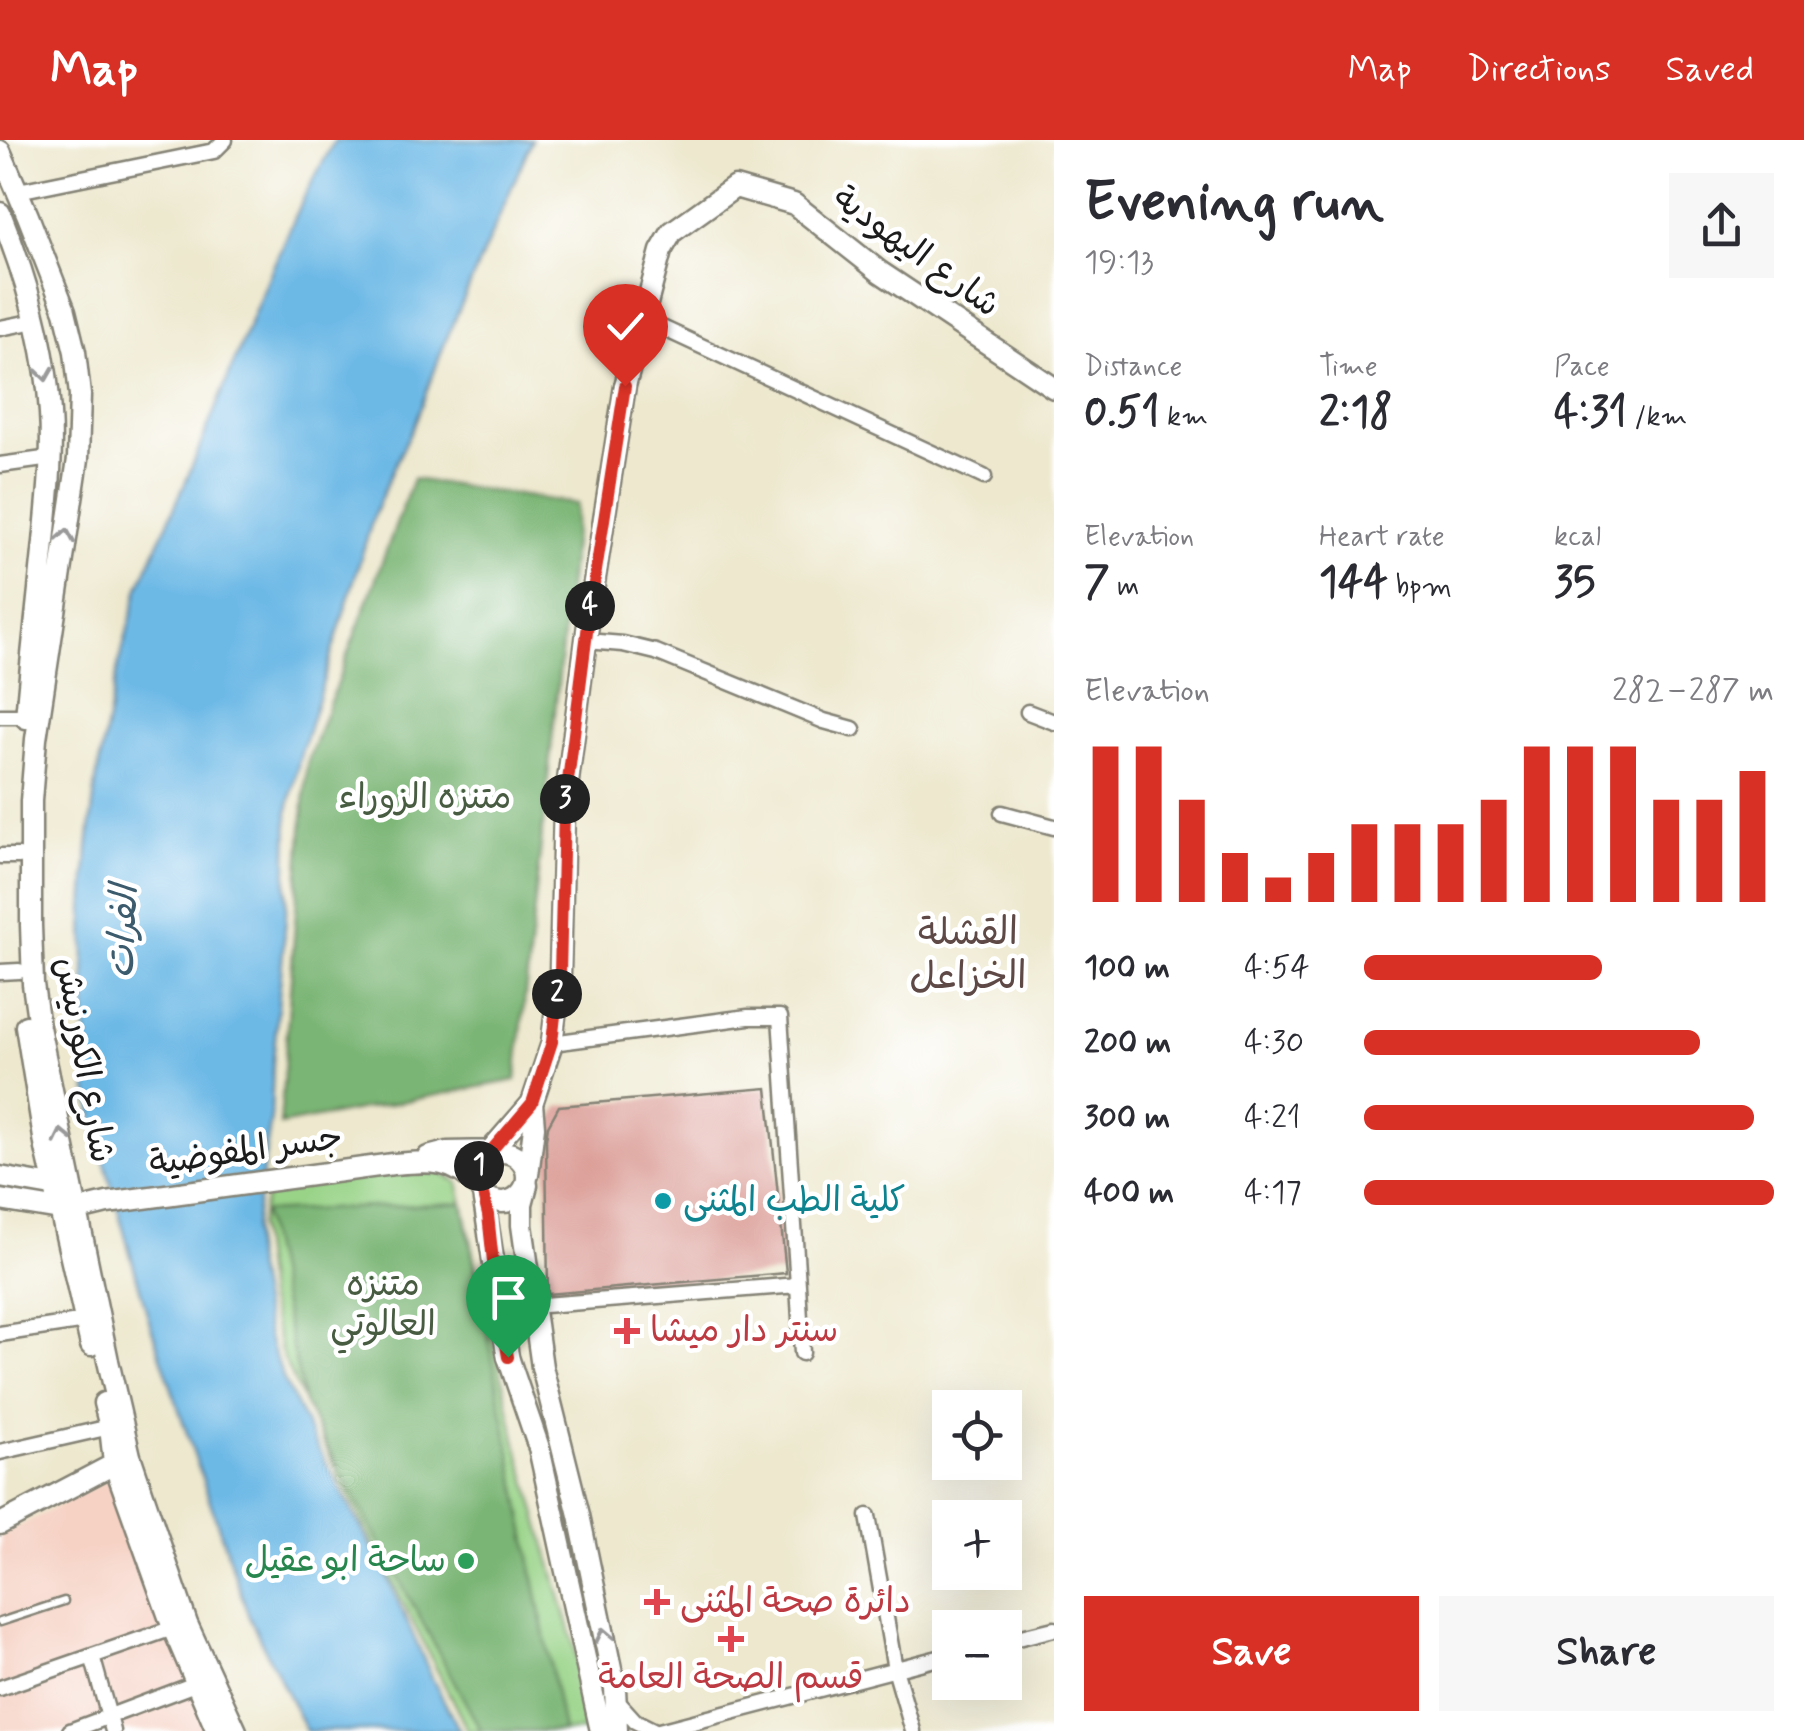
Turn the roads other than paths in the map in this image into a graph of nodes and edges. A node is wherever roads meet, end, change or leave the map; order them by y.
1 (226, 140) edge
2 (3, 149) edge
3 (18, 191) junction
4 (0, 213) edge
5 (6, 241) edge
6 (643, 319) junction
7 (36, 321) junction
8 (0, 328) edge
9 (1054, 388) edge
10 (51, 458) junction
11 (0, 465) edge
12 (984, 477) dead end
13 (47, 600) junction
14 (586, 641) junction
15 (1028, 712) dead end
16 (0, 716) edge
17 (26, 716) junction
18 (1054, 722) edge
19 (853, 729) dead end
20 (1002, 813) dead end
21 (1054, 827) edge
22 (10, 856) edge
23 (10, 971) edge
24 (552, 1042) junction
25 (532, 1103) junction
26 (492, 1153) junction
27 (403, 1163) junction
28 (0, 1177) edge
29 (528, 1181) junction
30 (481, 1190) junction
31 (67, 1199) junction
32 (0, 1200) edge
33 (798, 1285) junction
34 (532, 1306) junction
35 (85, 1321) junction
36 (0, 1334) edge
37 (802, 1353) dead end
38 (110, 1427) junction
39 (0, 1452) edge
40 (122, 1460) junction
41 (868, 1516) dead end
42 (0, 1524) edge
43 (64, 1602) dead end
44 (0, 1622) edge
45 (173, 1628) junction
46 (1054, 1629) edge
47 (1022, 1637) edge
48 (92, 1656) junction
49 (932, 1660) edge
50 (895, 1669) junction
51 (196, 1684) junction
52 (0, 1688) edge
53 (610, 1718) edge
54 (111, 1724) edge
55 (70, 1731) edge
56 (217, 1731) edge
57 (236, 1731) edge
58 (657, 1731) edge
59 (913, 1731) edge

1 - 3 street
2 - 3 street, شارع الكورنيش
13 -> 3 street, شارع الكورنيش
4 - 5 street, شارع الكورنيش
5 - 7 street, شارع الكورنيش
6 - 9 street, شارع اليهودية
6 - 12 street
6 - 14 street, شارع اليهودية
7 - 8 street
7 -> 10 street, شارع الكورنيش
10 - 11 street
10 - 13 street, شارع الكورنيش
13 - 17 street, شارع الكورنيش
31 -> 13 street, شارع الكورنيش
14 - 19 street
14 - 24 street, شارع اليهودية
15 - 18 street
16 - 17 street
17 - 22 street, شارع الكورنيش
20 - 21 street
22 - 23 street, شارع الكورنيش
23 - 31 street, شارع الكورنيش
24 - 25 street, شارع اليهودية
24 - 33 street
25 - 26 street
25 - 29 street
26 - 27 street
26 - 29 street
26 - 30 street
27 - 30 street
27 - 31 street, جسر المفوضية
28 - 31 street
29 - 30 street
29 - 34 street
30 - 53 street
31 - 32 street
31 - 35 street, شارع الكورنيش
31 - 40 street, شارع الكورنيش
33 - 34 street
33 - 37 street
53 -> 34 street
35 - 36 street
35 - 38 street, شارع الكورنيش
38 - 39 street
38 - 40 street, شارع الكورنيش
40 - 42 street
40 - 45 street, شارع الكورنيش
40 - 57 street, شارع الكورنيش
41 - 50 street
43 - 44 lane
45 - 48 street
45 - 51 street, شارع الكورنيش
46 - 47 street
48 - 52 street
48 - 54 street
49 - 50 street
50 - 58 street
50 - 59 street
51 - 54 street
51 - 56 street, شارع الكورنيش
53 - 58 street
54 - 55 street

